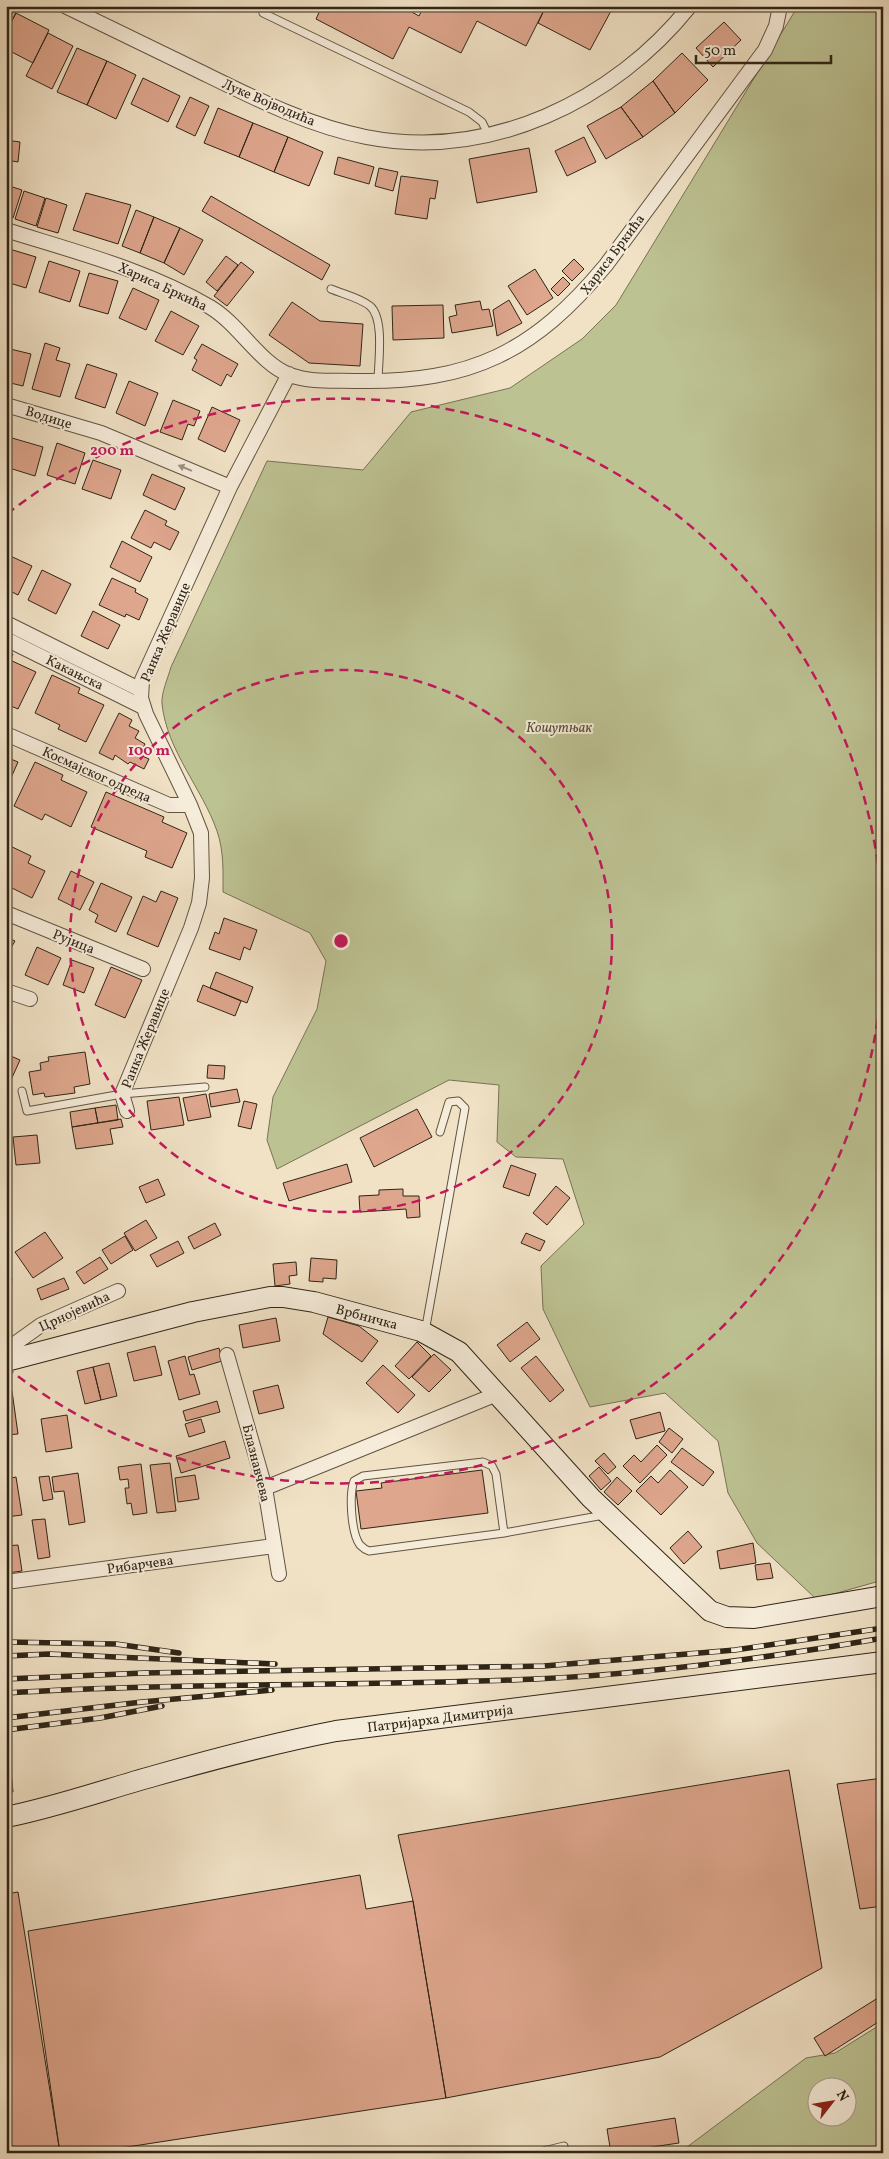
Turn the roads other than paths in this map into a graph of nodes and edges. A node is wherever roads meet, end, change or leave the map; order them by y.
1 (65, 6) edge
2 (690, 6) edge
3 (780, 6) edge
4 (263, 13) dead end
5 (488, 134) junction
6 (6, 230) edge
7 (331, 289) dead end
8 (289, 374) junction
9 (378, 382) junction
10 (6, 405) edge
11 (230, 487) junction
12 (6, 623) edge
13 (6, 638) edge
14 (141, 690) junction
15 (143, 707) junction
16 (6, 734) edge
17 (190, 805) junction
18 (6, 913) edge
19 (143, 969) dead end
20 (6, 991) edge
21 (30, 999) dead end
22 (205, 1087) dead end
23 (22, 1091) dead end
24 (122, 1094) junction
25 (126, 1111) dead end
26 (440, 1132) dead end
27 (118, 1291) dead end
28 (424, 1332) junction
29 (6, 1350) edge
30 (227, 1355) dead end
31 (6, 1360) edge
32 (497, 1394) junction
33 (265, 1488) junction
34 (607, 1515) junction
35 (504, 1533) junction
36 (274, 1546) junction
37 (279, 1574) dead end
38 (6, 1582) edge
39 (883, 1596) edge
40 (883, 1662) edge
41 (6, 1817) edge
42 (564, 2146) dead end
43 (535, 2153) edge

1 - 5 street, Луке Војводића
2 - 5 street, Луке Војводића
3 - 9 street, Хариса Бркића
4 - 5 lane
6 - 8 street, Хариса Бркића
7 - 9 lane
8 - 9 street, Хариса Бркића
8 - 11 street, Ранка Жеравице
11 -> 10 street, Водице
11 - 14 street, Ранка Жеравице
12 - 14 street, Какањска
13 - 15 street, Какањска
14 - 15 street, Ранка Жеравице
15 - 17 street, Ранка Жеравице
16 - 17 street, Космајског одреда
17 - 24 street, Ранка Жеравице
18 - 19 street, Рујица
20 - 21 street
22 - 24 lane
23 - 24 lane
24 - 25 street
26 - 28 lane
27 - 29 street, Црнојевића
28 - 31 street, Врбничка
28 - 32 street, Врбничка
30 - 33 street, Блазнавчева
32 - 33 street
32 - 34 street, Врбничка
33 - 36 street, Блазнавчева
34 - 35 lane
34 - 39 street, Врбничка
35 - 35 lane
36 - 37 street, Блазнавчева
36 - 38 street, Рибарчева
40 - 41 street, Патријарха Димитрија
42 - 43 lane

